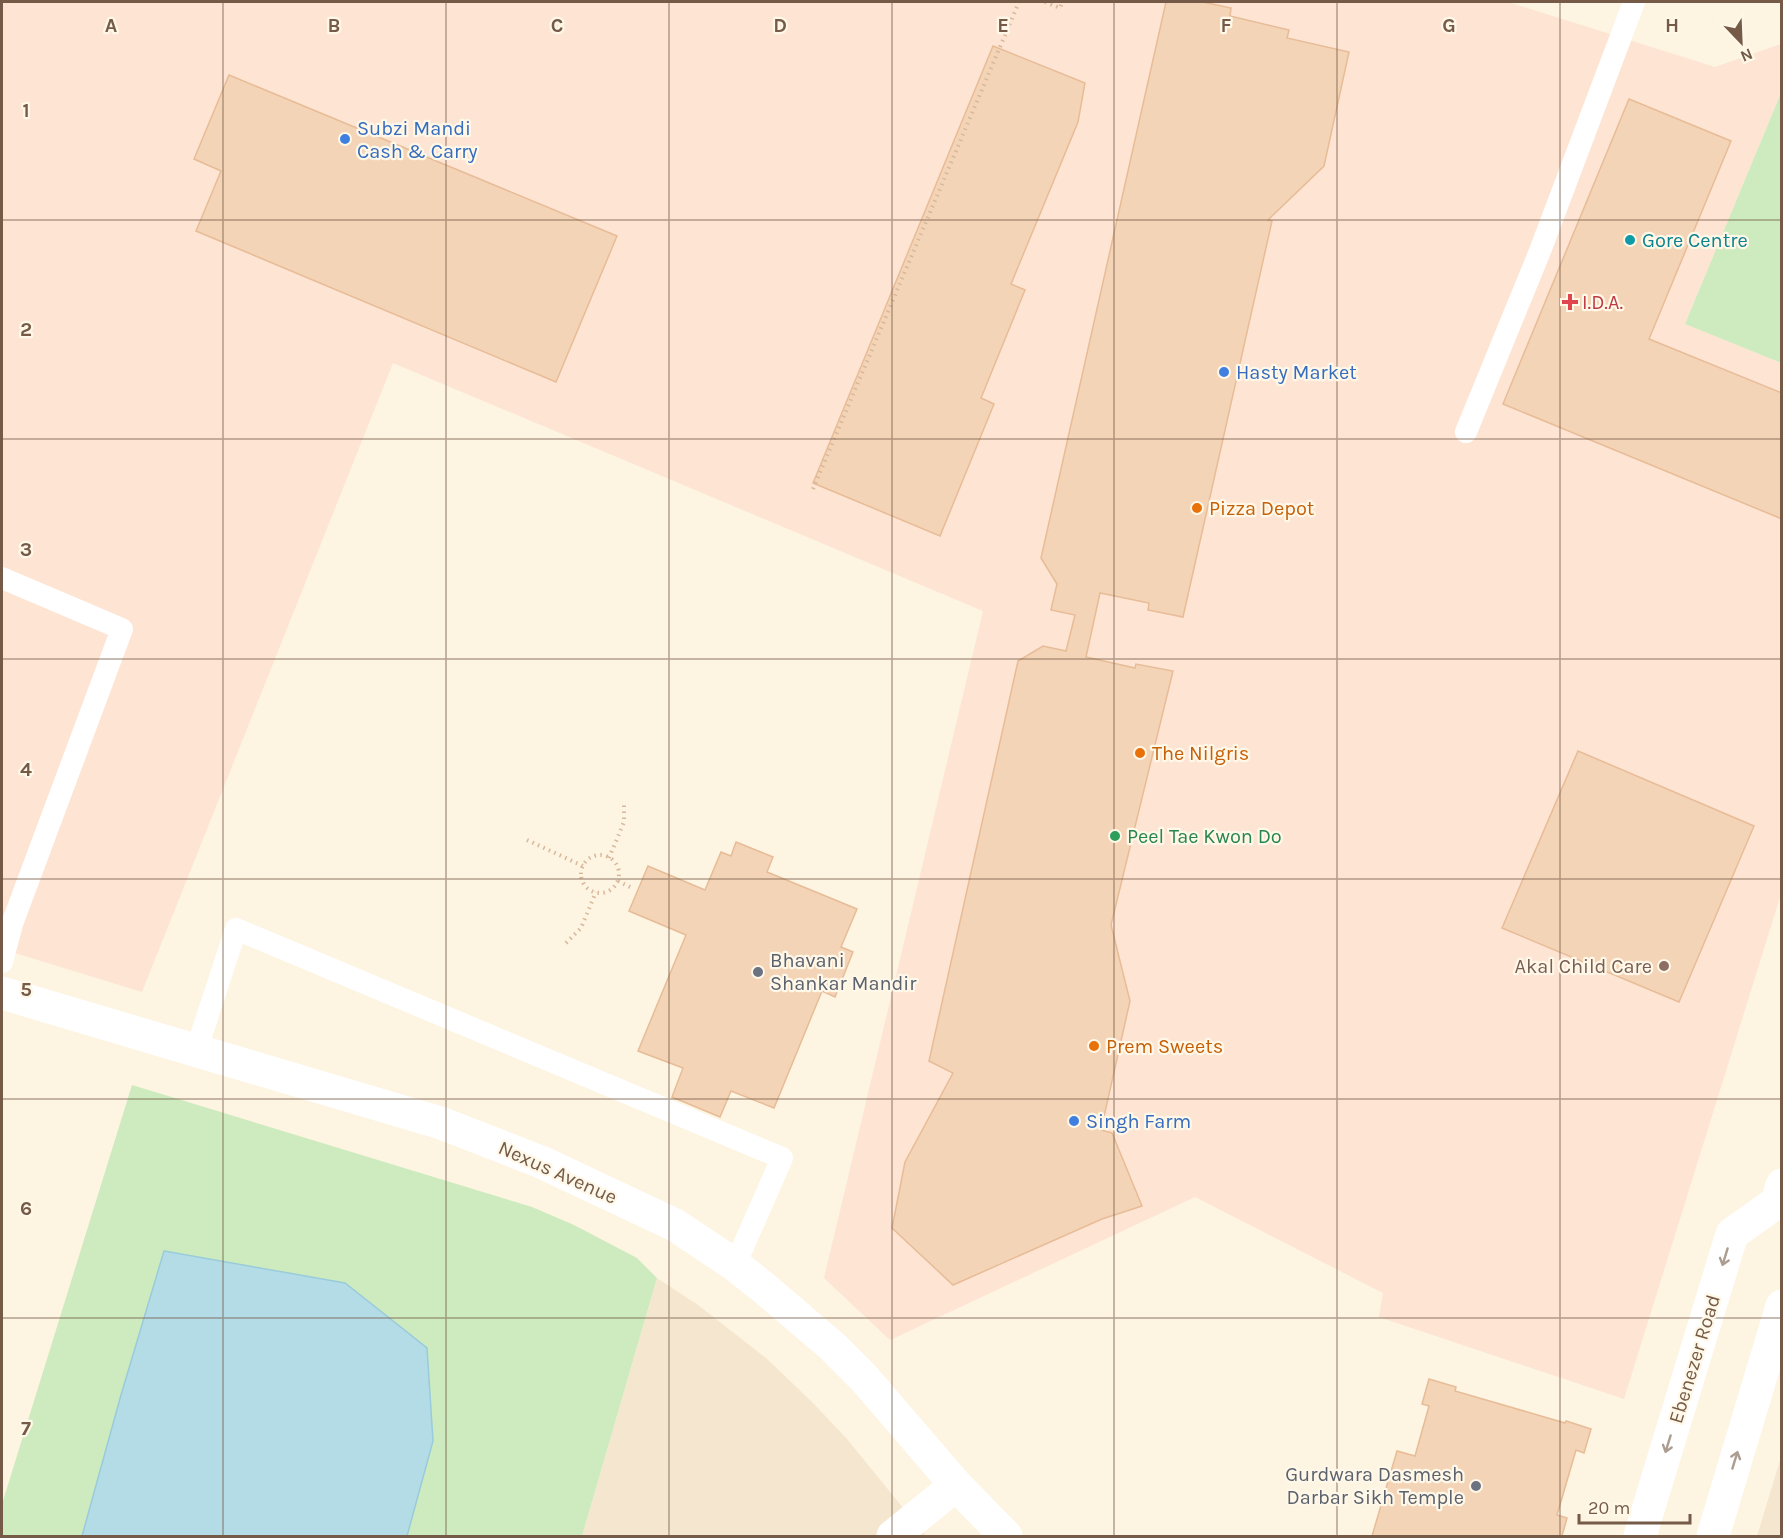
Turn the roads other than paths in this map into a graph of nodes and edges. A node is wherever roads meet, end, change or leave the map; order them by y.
1 (1634, 2) edge
2 (1466, 432) dead end
3 (2, 578) edge
4 (2, 962) edge
5 (2, 993) edge
6 (196, 1051) junction
7 (1780, 1200) edge
8 (735, 1266) junction
9 (1782, 1306) edge
10 (956, 1485) junction
11 (893, 1536) edge
12 (1006, 1536) edge
13 (1640, 1536) edge
14 (1713, 1536) edge

1 - 2 lane
3 - 4 lane
5 - 6 street, Nexus Avenue
6 - 8 street, Nexus Avenue
6 - 8 lane
7 -> 13 street, Ebenezer Road
8 - 10 street, Nexus Avenue
14 -> 9 street
10 - 11 street
10 - 12 street, Nexus Avenue

